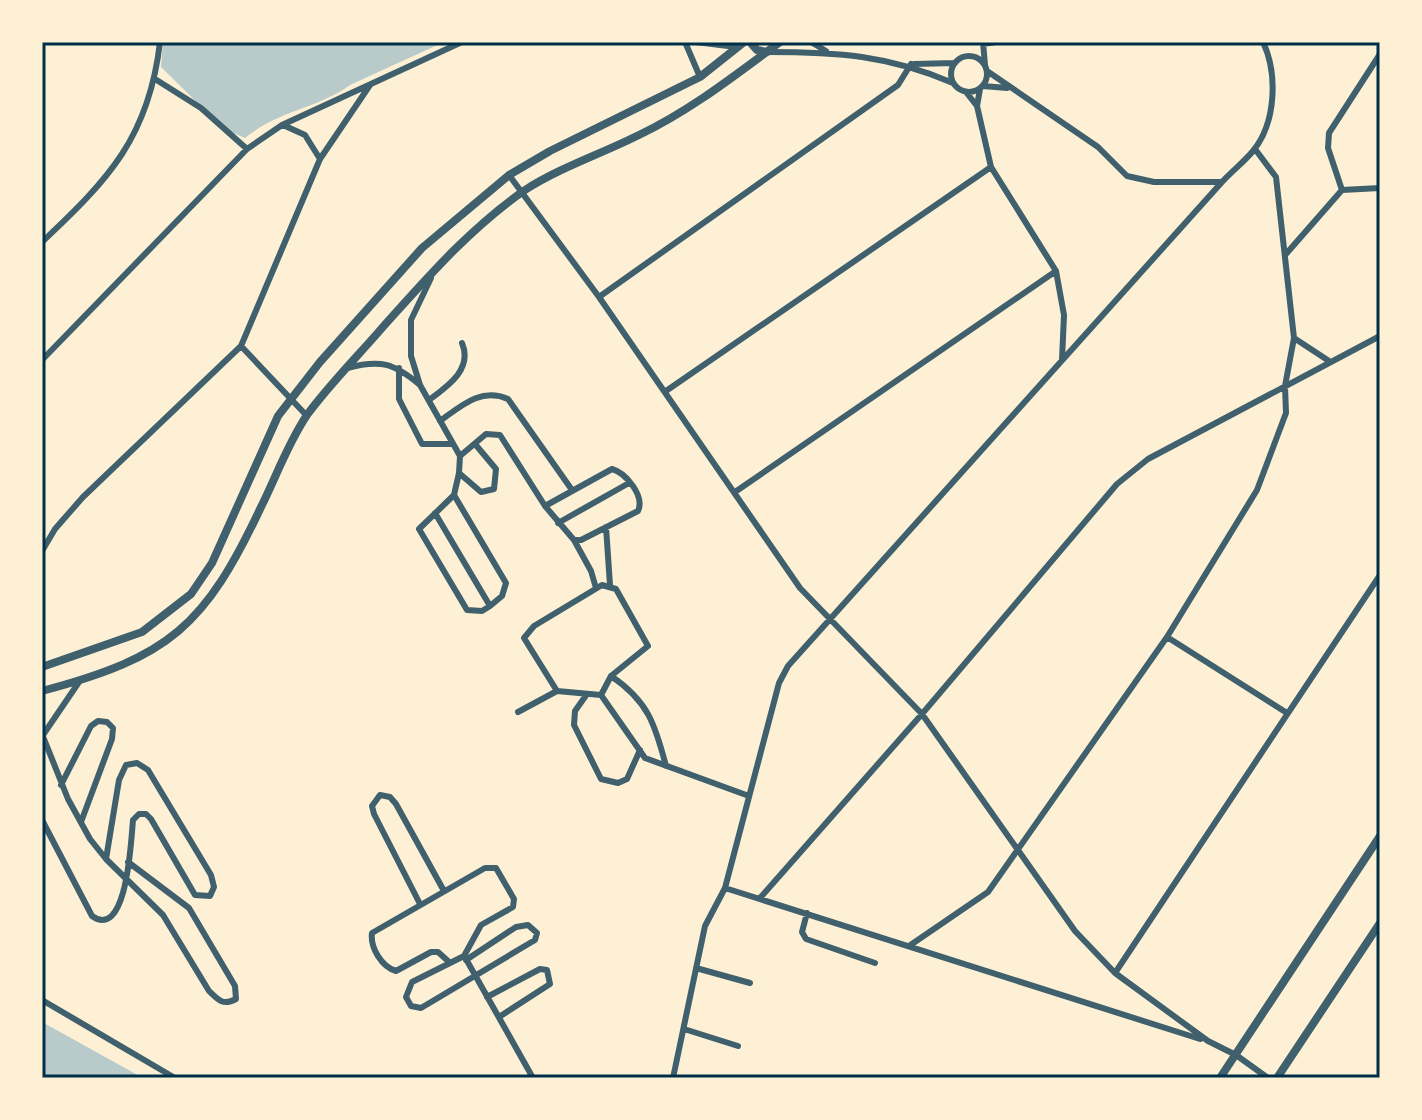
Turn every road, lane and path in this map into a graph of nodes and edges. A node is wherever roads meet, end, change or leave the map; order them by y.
1 (160, 42) edge
2 (462, 42) edge
3 (685, 42) edge
4 (696, 42) edge
5 (750, 42) edge
6 (780, 42) edge
7 (811, 42) edge
8 (996, 42) edge
9 (1263, 42) edge
10 (983, 43) edge
11 (740, 45) edge
12 (826, 51) junction
13 (767, 52) junction
14 (1380, 54) edge
15 (970, 57) junction
16 (956, 63) junction
17 (911, 64) junction
18 (986, 68) junction
19 (700, 77) junction
20 (155, 79) junction
21 (953, 83) junction
22 (370, 85) junction
23 (982, 88) junction
24 (1007, 88) junction
25 (966, 92) junction
26 (977, 106) junction
27 (282, 125) junction
28 (247, 149) junction
29 (1255, 149) junction
30 (320, 159) junction
31 (991, 167) junction
32 (509, 175) junction
33 (1222, 182) junction
34 (1380, 188) edge
35 (1342, 190) junction
36 (523, 192) junction
37 (42, 241) edge
38 (1286, 254) junction
39 (434, 271) junction
40 (1056, 271) junction
41 (599, 297) junction
42 (1380, 336) edge
43 (1294, 338) junction
44 (462, 343) dead end
45 (241, 346) junction
46 (42, 360) edge
47 (1062, 360) junction
48 (1329, 361) junction
49 (399, 368) junction
50 (346, 369) junction
51 (420, 385) junction
52 (1285, 386) junction
53 (666, 391) junction
54 (291, 398) junction
55 (429, 400) junction
56 (307, 416) junction
57 (440, 421) junction
58 (453, 444) junction
59 (475, 444) junction
60 (460, 456) junction
61 (459, 473) junction
62 (629, 483) junction
63 (572, 490) junction
64 (735, 492) junction
65 (454, 495) junction
66 (545, 506) junction
67 (435, 513) junction
68 (558, 523) junction
69 (606, 527) junction
70 (574, 540) junction
71 (42, 551) edge
72 (1380, 575) edge
73 (610, 585) junction
74 (596, 588) junction
75 (490, 606) junction
76 (828, 619) junction
77 (1167, 637) junction
78 (42, 667) edge
79 (611, 676) junction
80 (79, 682) junction
81 (42, 691) edge
82 (557, 691) junction
83 (587, 694) junction
84 (601, 695) junction
85 (518, 712) dead end
86 (1287, 713) junction
87 (922, 714) junction
88 (42, 735) edge
89 (640, 750) junction
90 (666, 766) junction
91 (61, 785) junction
92 (749, 796) junction
93 (42, 820) edge
94 (81, 822) junction
95 (1380, 836) edge
96 (1017, 852) junction
97 (106, 859) junction
98 (128, 862) junction
99 (126, 879) junction
100 (725, 888) junction
101 (444, 891) junction
102 (760, 898) junction
103 (420, 904) junction
104 (807, 913) junction
105 (1380, 923) edge
106 (909, 946) junction
107 (465, 958) junction
108 (448, 961) junction
109 (875, 963) dead end
110 (696, 968) junction
111 (1115, 973) junction
112 (476, 978) junction
113 (750, 983) dead end
114 (487, 997) junction
115 (42, 1000) edge
116 (499, 1017) junction
117 (684, 1029) junction
118 (1208, 1041) junction
119 (738, 1046) dead end
120 (1236, 1055) junction
121 (175, 1078) edge
122 (533, 1078) edge
123 (673, 1078) edge
124 (1220, 1078) edge
125 (1268, 1078) edge
126 (1277, 1078) edge

1 - 20 street
2 - 22 street
3 - 19 street
4 - 11 street
5 - 13 street
6 - 13 street
7 - 12 street
8 - 10 street
9 - 29 street
10 - 15 street
10 - 18 street
11 - 19 street
12 - 13 street
12 - 17 street
13 - 36 street
14 - 35 street
15 - 16 street
15 - 18 street
16 - 17 street
16 - 21 street
17 - 21 street
17 - 41 street
18 - 23 street
18 - 24 street
19 - 32 street
20 - 28 street
20 - 37 street
21 - 25 street
22 - 27 street
22 - 30 street
23 - 24 street
23 - 25 street
23 - 26 street
24 - 33 street
25 - 26 street
26 - 31 street
27 - 28 street
27 - 30 street
28 - 46 street
29 - 33 street
29 - 38 street
30 - 45 street
31 - 40 street
31 - 53 street
32 - 36 street
32 - 54 street
33 - 47 street
34 - 35 street
35 - 38 street
36 - 39 street
36 - 41 street
38 - 43 street
39 - 50 street
39 - 51 street
40 - 47 street
40 - 64 street
41 - 53 street
42 - 48 street
43 - 48 street
43 - 52 street
44 - 55 street
45 - 54 street
45 - 71 street
47 - 76 street
48 - 52 street
49 - 50 street
49 - 51 street
49 - 58 street
50 - 56 street
51 - 55 street
52 - 77 street
52 - 87 street
53 - 64 street
54 - 56 street
54 - 78 street
55 - 57 street
56 - 80 street
57 - 58 street
57 - 63 street
58 - 60 street
59 - 60 street
59 - 61 street
59 - 66 street
60 - 61 street
61 - 65 street
62 - 63 street
62 - 68 street
62 - 69 street
63 - 66 street
64 - 76 street
65 - 67 street
65 - 75 street
66 - 68 street
67 - 75 street
67 - 75 street
68 - 70 street
69 - 70 street
69 - 73 street
70 - 74 street
72 - 86 street
73 - 74 street
73 - 79 street
74 - 82 street
76 - 87 street
76 - 92 street
77 - 86 street
77 - 96 street
79 - 84 street
79 - 90 street
80 - 81 street
80 - 88 street
82 - 83 street
82 - 85 street
83 - 84 street
83 - 89 street
84 - 89 street
86 - 111 street
87 - 96 street
87 - 102 street
88 - 91 street
89 - 90 street
90 - 92 street
91 - 94 street
91 - 94 street
92 - 100 street
93 - 99 street
94 - 97 street
95 - 120 street
96 - 106 street
96 - 111 street
97 - 98 street
97 - 99 street
98 - 99 street
98 - 99 street
100 - 102 street
100 - 110 street
101 - 103 street
101 - 103 street
101 - 107 street
102 - 104 street
103 - 108 street
104 - 106 street
104 - 109 street
105 - 126 street
106 - 118 street
107 - 108 street
107 - 112 street
107 - 112 street
108 - 112 street
110 - 113 street
110 - 117 street
111 - 118 street
112 - 114 street
114 - 116 street
114 - 116 street
115 - 121 street
116 - 122 street
117 - 119 street
117 - 123 street
118 - 120 street
120 - 124 street
120 - 125 street

